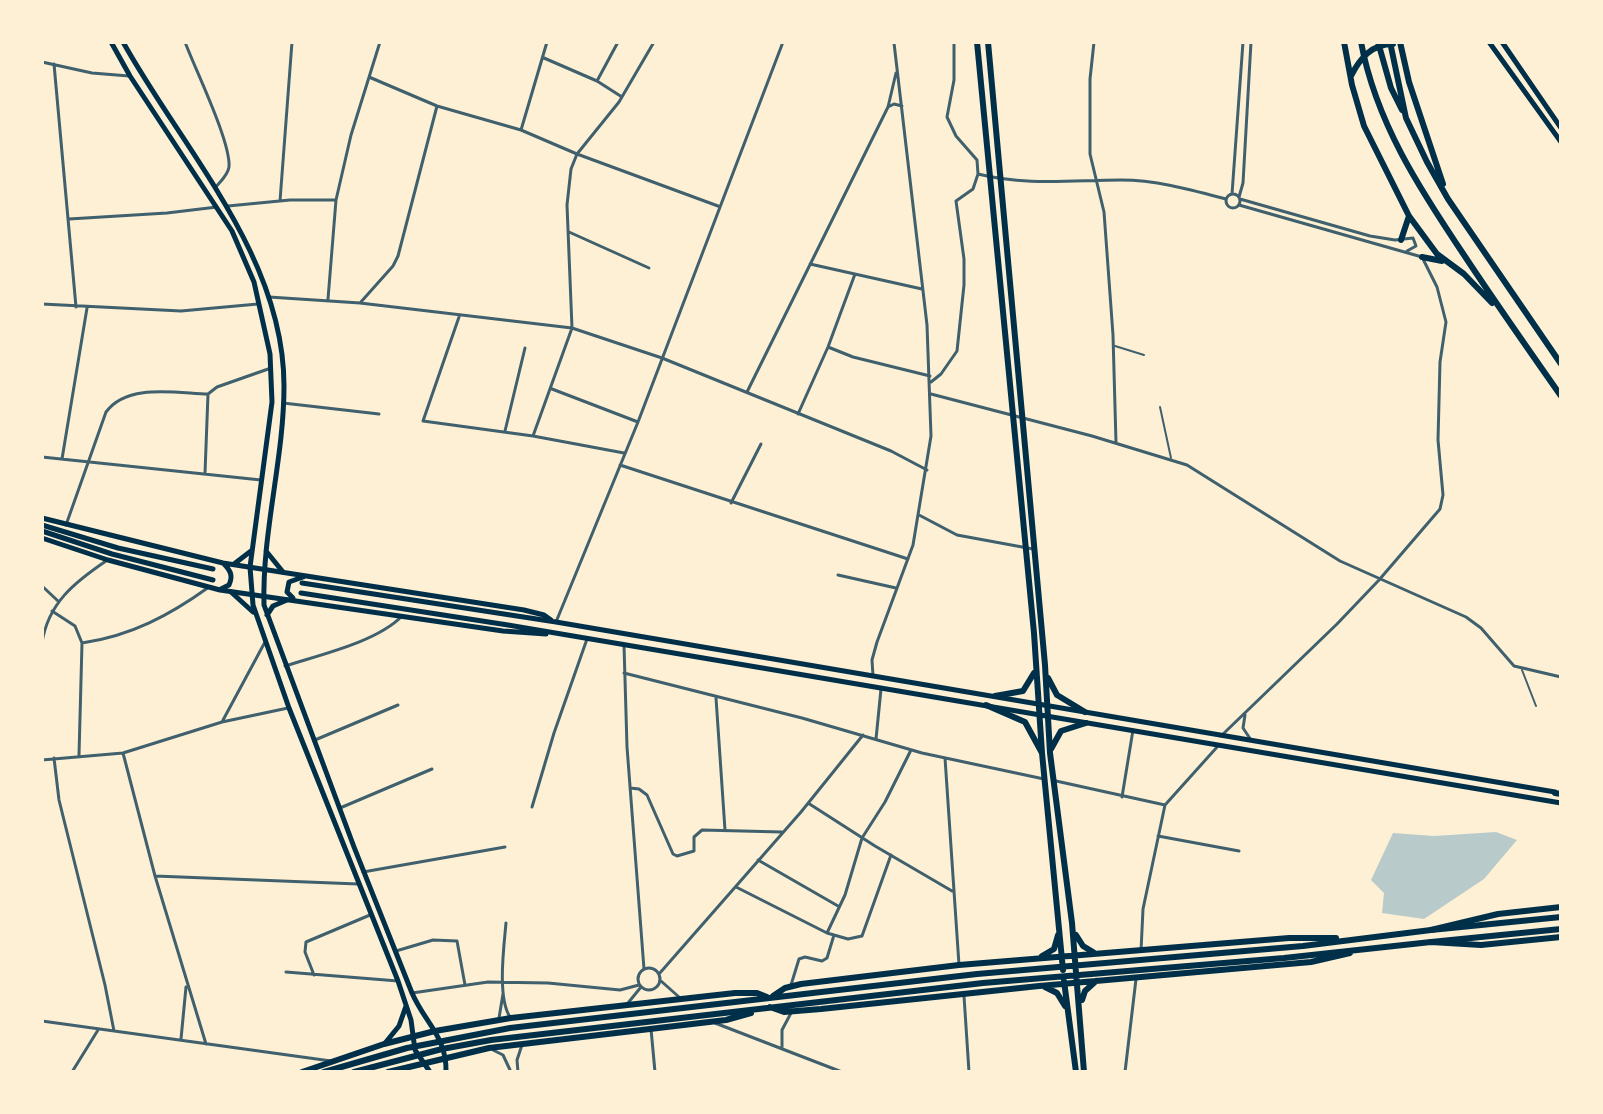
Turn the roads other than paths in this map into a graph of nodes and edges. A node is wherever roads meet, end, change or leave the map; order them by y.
1 (111, 42) edge
2 (123, 42) edge
3 (185, 42) edge
4 (292, 42) edge
5 (380, 42) edge
6 (547, 42) edge
7 (618, 42) edge
8 (654, 42) edge
9 (783, 42) edge
10 (883, 42) edge
11 (902, 42) edge
12 (954, 42) edge
13 (977, 42) edge
14 (988, 42) edge
15 (1094, 42) edge
16 (1243, 42) edge
17 (1251, 42) edge
18 (1344, 42) edge
19 (1361, 42) edge
20 (1378, 42) edge
21 (1390, 42) edge
22 (1489, 42) edge
23 (1502, 42) edge
24 (894, 43) edge
25 (1400, 44) edge
26 (42, 56) edge
27 (544, 58) junction
28 (44, 62) edge
29 (54, 64) junction
30 (897, 70) junction
31 (130, 76) junction
32 (369, 77) junction
33 (1350, 78) junction
34 (597, 81) junction
35 (622, 97) junction
36 (437, 106) junction
37 (902, 106) junction
38 (888, 107) junction
39 (1406, 118) junction
40 (1561, 128) edge
41 (521, 130) junction
42 (1561, 142) edge
43 (577, 154) junction
44 (978, 174) junction
45 (989, 177) junction
46 (1000, 179) junction
47 (1097, 182) junction
48 (215, 188) junction
49 (1232, 194) junction
50 (1240, 198) junction
51 (1226, 199) junction
52 (1448, 199) junction
53 (336, 200) junction
54 (280, 201) junction
55 (1239, 205) junction
56 (227, 206) junction
57 (718, 206) junction
58 (217, 207) junction
59 (1409, 216) junction
60 (68, 219) junction
61 (569, 232) junction
62 (1401, 240) junction
63 (1407, 251) junction
64 (1422, 257) junction
65 (1446, 262) junction
66 (810, 264) junction
67 (649, 268) dead end
68 (855, 274) junction
69 (922, 289) junction
70 (269, 297) junction
71 (328, 299) junction
72 (261, 303) junction
73 (360, 303) junction
74 (42, 304) edge
75 (76, 307) junction
76 (87, 308) junction
77 (1502, 313) junction
78 (460, 316) junction
79 (572, 328) junction
80 (1114, 346) junction
81 (828, 347) junction
82 (525, 348) dead end
83 (1144, 355) dead end
84 (662, 358) junction
85 (1561, 364) edge
86 (271, 368) junction
87 (930, 376) junction
88 (931, 382) junction
89 (552, 389) junction
90 (747, 392) junction
91 (208, 394) junction
92 (931, 394) junction
93 (1561, 396) edge
94 (283, 403) junction
95 (1160, 407) dead end
96 (379, 414) dead end
97 (798, 414) junction
98 (1012, 417) junction
99 (1022, 419) junction
100 (638, 422) junction
101 (505, 431) junction
102 (533, 436) junction
103 (1116, 443) junction
104 (761, 444) dead end
105 (625, 453) junction
106 (42, 457) edge
107 (62, 459) junction
108 (1171, 459) junction
109 (87, 461) junction
110 (620, 465) junction
111 (927, 470) junction
112 (205, 474) junction
113 (261, 480) junction
114 (731, 503) junction
115 (919, 515) junction
116 (42, 518) edge
117 (42, 525) edge
118 (65, 526) junction
119 (42, 531) edge
120 (42, 538) edge
121 (1025, 548) junction
122 (1033, 549) junction
123 (252, 550) junction
124 (265, 551) junction
125 (251, 559) junction
126 (908, 559) junction
127 (108, 560) junction
128 (264, 561) junction
129 (223, 563) junction
130 (234, 565) junction
131 (250, 567) junction
132 (263, 568) junction
133 (213, 569) dead end
134 (283, 572) junction
135 (838, 575) dead end
136 (308, 576) junction
137 (213, 580) dead end
138 (1379, 580) junction
139 (302, 583) dead end
140 (42, 586) edge
141 (209, 587) junction
142 (896, 588) junction
143 (220, 590) junction
144 (230, 592) junction
145 (301, 593) dead end
146 (251, 594) junction
147 (264, 596) junction
148 (288, 600) junction
149 (58, 601) junction
150 (301, 601) junction
151 (253, 605) junction
152 (264, 605) junction
153 (52, 611) junction
154 (256, 615) junction
155 (267, 616) junction
156 (402, 616) junction
157 (554, 622) junction
158 (560, 634) junction
159 (587, 639) junction
160 (265, 642) junction
161 (42, 643) edge
162 (82, 643) junction
163 (624, 645) junction
164 (1035, 665) junction
165 (1045, 665) junction
166 (285, 666) junction
167 (1522, 669) junction
168 (624, 673) junction
169 (873, 676) junction
170 (1561, 677) edge
171 (881, 689) junction
172 (716, 696) junction
173 (995, 696) junction
174 (1038, 703) junction
175 (1048, 704) junction
176 (398, 705) dead end
177 (986, 705) junction
178 (1536, 706) dead end
179 (289, 708) junction
180 (1085, 712) junction
181 (1247, 712) junction
182 (1039, 715) junction
183 (1048, 717) junction
184 (222, 722) junction
185 (1086, 723) junction
186 (1133, 730) junction
187 (863, 735) junction
188 (1220, 736) junction
189 (876, 739) junction
190 (315, 740) junction
191 (1257, 743) junction
192 (1220, 744) junction
193 (911, 750) junction
194 (123, 753) junction
195 (1046, 753) junction
196 (79, 755) junction
197 (54, 758) junction
198 (945, 758) junction
199 (42, 760) edge
200 (432, 769) dead end
201 (1044, 779) junction
202 (1053, 780) junction
203 (630, 788) junction
204 (1559, 793) edge
205 (1122, 797) junction
206 (808, 803) junction
207 (1561, 803) edge
208 (1165, 805) junction
209 (532, 807) dead end
210 (340, 808) junction
211 (725, 830) junction
212 (782, 832) junction
213 (1158, 836) junction
214 (862, 838) junction
215 (505, 847) dead end
216 (1239, 851) dead end
217 (891, 855) junction
218 (758, 860) junction
219 (363, 872) junction
220 (155, 876) junction
221 (358, 884) junction
222 (736, 887) junction
223 (953, 892) junction
224 (839, 906) junction
225 (1561, 907) edge
226 (370, 915) junction
227 (1561, 917) edge
228 (506, 923) dead end
229 (1060, 923) junction
230 (1072, 923) junction
231 (1561, 929) edge
232 (1431, 930) junction
233 (827, 933) junction
234 (834, 935) junction
235 (1561, 937) edge
236 (1344, 939) junction
237 (1431, 942) junction
238 (1358, 950) junction
239 (395, 951) junction
240 (1141, 951) junction
241 (1119, 952) junction
242 (1100, 953) junction
243 (1075, 955) junction
244 (1061, 956) junction
245 (1033, 959) junction
246 (1023, 960) junction
247 (959, 965) junction
248 (644, 969) junction
249 (286, 972) dead end
250 (314, 975) junction
251 (660, 977) junction
252 (1136, 979) junction
253 (1120, 980) junction
254 (398, 981) junction
255 (1096, 981) junction
256 (504, 982) junction
257 (186, 983) junction
258 (1077, 983) junction
259 (1064, 984) junction
260 (465, 985) junction
261 (640, 986) junction
262 (791, 986) junction
263 (1039, 986) junction
264 (1026, 988) junction
265 (412, 993) junction
266 (963, 995) junction
267 (770, 997) junction
268 (683, 999) junction
269 (406, 1005) junction
270 (623, 1006) junction
271 (770, 1007) junction
272 (755, 1010) junction
273 (793, 1012) junction
274 (1080, 1012) junction
275 (1068, 1013) junction
276 (423, 1016) junction
277 (511, 1018) junction
278 (411, 1020) junction
279 (498, 1020) junction
280 (42, 1021) edge
281 (713, 1022) junction
282 (651, 1029) junction
283 (98, 1030) junction
284 (435, 1031) junction
285 (114, 1032) junction
286 (413, 1035) junction
287 (181, 1040) junction
288 (523, 1043) junction
289 (206, 1044) junction
290 (384, 1044) junction
291 (782, 1047) junction
292 (489, 1048) junction
293 (447, 1058) junction
294 (331, 1061) junction
295 (423, 1063) junction
296 (827, 1066) junction
297 (403, 1068) junction
298 (72, 1072) edge
299 (302, 1072) edge
300 (324, 1072) edge
301 (354, 1072) edge
302 (388, 1072) edge
303 (417, 1072) edge
304 (430, 1072) edge
305 (446, 1072) edge
306 (511, 1072) edge
307 (518, 1072) edge
308 (655, 1072) edge
309 (824, 1072) edge
310 (842, 1072) edge
311 (969, 1072) edge
312 (1076, 1072) edge
313 (1084, 1072) edge
314 (1125, 1072) edge

1 - 31 main road
2 - 48 main road
3 - 48 street
4 - 54 street
5 - 32 street
6 - 27 street
7 - 34 street
8 - 35 street
9 - 57 street
10 - 24 street
11 - 24 street
12 - 44 street
13 - 45 highway
14 - 46 highway
15 - 47 street
16 - 49 street
17 - 50 street
18 - 33 highway
19 - 77 highway
20 - 39 highway
21 - 39 highway
22 - 42 main road
23 - 40 main road
24 - 30 street
25 - 33 highway
25 - 52 highway
26 - 28 street
27 - 34 street
27 - 41 street
28 - 29 street
29 - 31 street
29 - 60 street
30 - 37 street
30 - 38 street
31 - 58 main road
32 - 36 street
32 - 53 street
33 - 59 highway
34 - 35 street
35 - 43 street
36 - 41 street
36 - 73 street
37 - 38 street
37 - 69 street
38 - 66 street
39 - 52 highway
41 - 43 street
43 - 57 street
43 - 61 street
44 - 45 street
44 - 88 street
45 - 46 street
45 - 98 highway
46 - 47 street
46 - 99 highway
47 - 51 street
47 - 80 street
48 - 56 main road
49 - 50 street
49 - 51 street
50 - 55 street
50 - 62 street
51 - 55 street
52 - 85 highway
53 - 54 street
53 - 71 street
54 - 56 street
55 - 63 street
56 - 70 main road
57 - 84 street
58 - 60 street
58 - 72 main road
59 - 62 highway
59 - 65 highway
60 - 75 street
61 - 67 street
61 - 79 street
62 - 63 street
63 - 64 street
64 - 65 highway
64 - 138 street
65 - 77 highway
66 - 68 street
66 - 90 street
68 - 69 street
68 - 81 street
69 - 87 street
70 - 71 street
70 - 94 main road
71 - 73 street
72 - 76 street
72 - 86 main road
73 - 78 street
74 - 75 street
75 - 76 street
76 - 107 street
77 - 93 highway
78 - 79 street
78 - 101 street
79 - 84 street
79 - 89 street
80 - 83 lane
80 - 103 street
81 - 87 street
81 - 97 street
82 - 101 street
84 - 90 street
84 - 100 street
86 - 91 street
86 - 113 main road
87 - 88 street
88 - 92 street
89 - 100 street
89 - 102 street
90 - 97 street
91 - 109 street
91 - 112 street
92 - 98 street
92 - 111 street
94 - 96 street
94 - 124 main road
95 - 108 lane
97 - 111 street
98 - 99 street
98 - 121 highway
99 - 103 street
99 - 122 highway
100 - 105 street
101 - 102 street
102 - 105 street
103 - 108 street
104 - 114 street
105 - 110 street
106 - 107 street
107 - 109 street
108 - 138 street
109 - 112 street
109 - 118 street
110 - 114 street
110 - 157 street
111 - 115 street
112 - 113 street
113 - 123 main road
114 - 126 street
115 - 121 street
115 - 126 street
116 - 118 main road
117 - 133 main road
118 - 129 main road
119 - 137 main road
120 - 127 main road
121 - 122 street
121 - 164 highway
122 - 165 highway
123 - 125 main road
123 - 130 main road
124 - 128 main road
124 - 134 main road
125 - 128 main road
125 - 131 main road
126 - 142 street
127 - 141 main road
127 - 149 street
128 - 132 main road
129 - 130 main road
129 - 143 main road
130 - 131 main road
131 - 132 main road
131 - 146 main road
132 - 134 main road
132 - 147 main road
134 - 136 main road
135 - 142 street
136 - 150 main road
136 - 157 main road
138 - 167 street
138 - 181 street
139 - 157 main road
140 - 149 street
141 - 143 main road
141 - 162 street
142 - 169 street
143 - 144 main road
144 - 146 main road
144 - 154 main road
145 - 158 main road
146 - 147 main road
146 - 151 main road
147 - 148 main road
147 - 152 main road
148 - 150 main road
148 - 155 main road
149 - 153 street
150 - 156 main road
151 - 152 main road
151 - 154 main road
152 - 155 main road
153 - 161 street
153 - 162 street
154 - 160 main road
155 - 166 main road
156 - 158 main road
156 - 166 street
157 - 169 main road
158 - 159 main road
159 - 163 main road
159 - 209 street
160 - 179 main road
160 - 184 street
162 - 196 street
163 - 168 street
163 - 171 main road
164 - 173 highway
164 - 174 highway
165 - 175 highway
165 - 180 highway
166 - 190 main road
167 - 170 street
167 - 178 lane
168 - 172 street
168 - 203 street
169 - 173 main road
171 - 177 main road
171 - 189 street
172 - 187 street
172 - 211 street
173 - 174 main road
174 - 175 main road
174 - 182 highway
175 - 180 main road
175 - 183 highway
176 - 190 street
177 - 182 main road
177 - 195 highway
179 - 184 street
179 - 221 main road
180 - 188 main road
181 - 188 street
181 - 191 street
182 - 183 main road
182 - 195 highway
183 - 185 main road
183 - 195 highway
184 - 194 street
185 - 186 main road
185 - 195 highway
186 - 192 main road
186 - 205 street
187 - 189 street
187 - 206 street
188 - 191 main road
189 - 193 street
190 - 210 main road
191 - 204 main road
192 - 207 main road
192 - 208 street
193 - 198 street
193 - 214 street
194 - 196 street
194 - 220 street
195 - 201 highway
195 - 202 highway
196 - 197 street
197 - 199 street
197 - 285 street
198 - 201 street
198 - 223 street
200 - 210 street
201 - 229 highway
202 - 205 street
202 - 230 highway
203 - 211 street
203 - 248 street
205 - 208 street
206 - 212 street
206 - 214 street
208 - 213 street
210 - 219 main road
211 - 212 street
212 - 218 street
213 - 216 street
213 - 240 street
214 - 217 street
214 - 224 street
215 - 219 street
217 - 223 street
217 - 234 street
218 - 222 street
218 - 224 street
219 - 239 main road
220 - 221 street
220 - 257 street
221 - 226 main road
222 - 233 street
222 - 251 street
223 - 247 street
224 - 233 street
225 - 232 highway
226 - 250 street
226 - 254 main road
227 - 232 highway
228 - 256 street
229 - 244 highway
229 - 245 highway
230 - 242 highway
230 - 243 highway
231 - 237 highway
232 - 236 highway
233 - 234 street
234 - 262 street
235 - 237 highway
236 - 240 highway
236 - 267 highway
237 - 238 highway
238 - 252 highway
238 - 271 highway
239 - 260 street
239 - 265 main road
240 - 241 highway
241 - 242 highway
241 - 253 highway
242 - 243 highway
243 - 244 highway
243 - 258 highway
244 - 245 highway
244 - 259 highway
245 - 246 highway
246 - 247 highway
246 - 264 highway
247 - 262 highway
248 - 251 street
248 - 261 street
249 - 250 street
250 - 254 street
251 - 261 street
251 - 268 street
252 - 253 highway
252 - 314 street
253 - 255 highway
254 - 269 main road
255 - 258 highway
255 - 274 highway
256 - 260 street
256 - 261 street
256 - 277 street
256 - 279 street
257 - 287 street
257 - 289 street
258 - 259 highway
258 - 274 highway
259 - 263 highway
259 - 275 highway
260 - 265 street
261 - 270 street
262 - 267 highway
263 - 264 highway
263 - 275 highway
264 - 266 highway
265 - 276 main road
266 - 273 highway
266 - 311 street
267 - 268 highway
267 - 300 highway
268 - 270 highway
269 - 278 main road
269 - 290 main road
270 - 277 highway
271 - 272 highway
271 - 273 highway
272 - 281 highway
272 - 301 highway
273 - 291 street
274 - 313 highway
275 - 312 highway
276 - 278 main road
276 - 284 main road
277 - 279 highway
278 - 286 main road
279 - 284 highway
280 - 283 street
281 - 282 highway
281 - 291 street
282 - 288 highway
282 - 308 street
283 - 285 street
283 - 298 street
284 - 286 highway
284 - 293 main road
285 - 287 street
286 - 290 highway
286 - 295 main road
287 - 289 street
288 - 292 highway
288 - 307 street
289 - 294 street
290 - 294 highway
291 - 296 street
292 - 293 highway
292 - 306 street
293 - 295 highway
293 - 305 main road
294 - 299 highway
295 - 297 highway
295 - 304 main road
296 - 309 street
296 - 310 street
297 - 302 highway
297 - 303 highway

